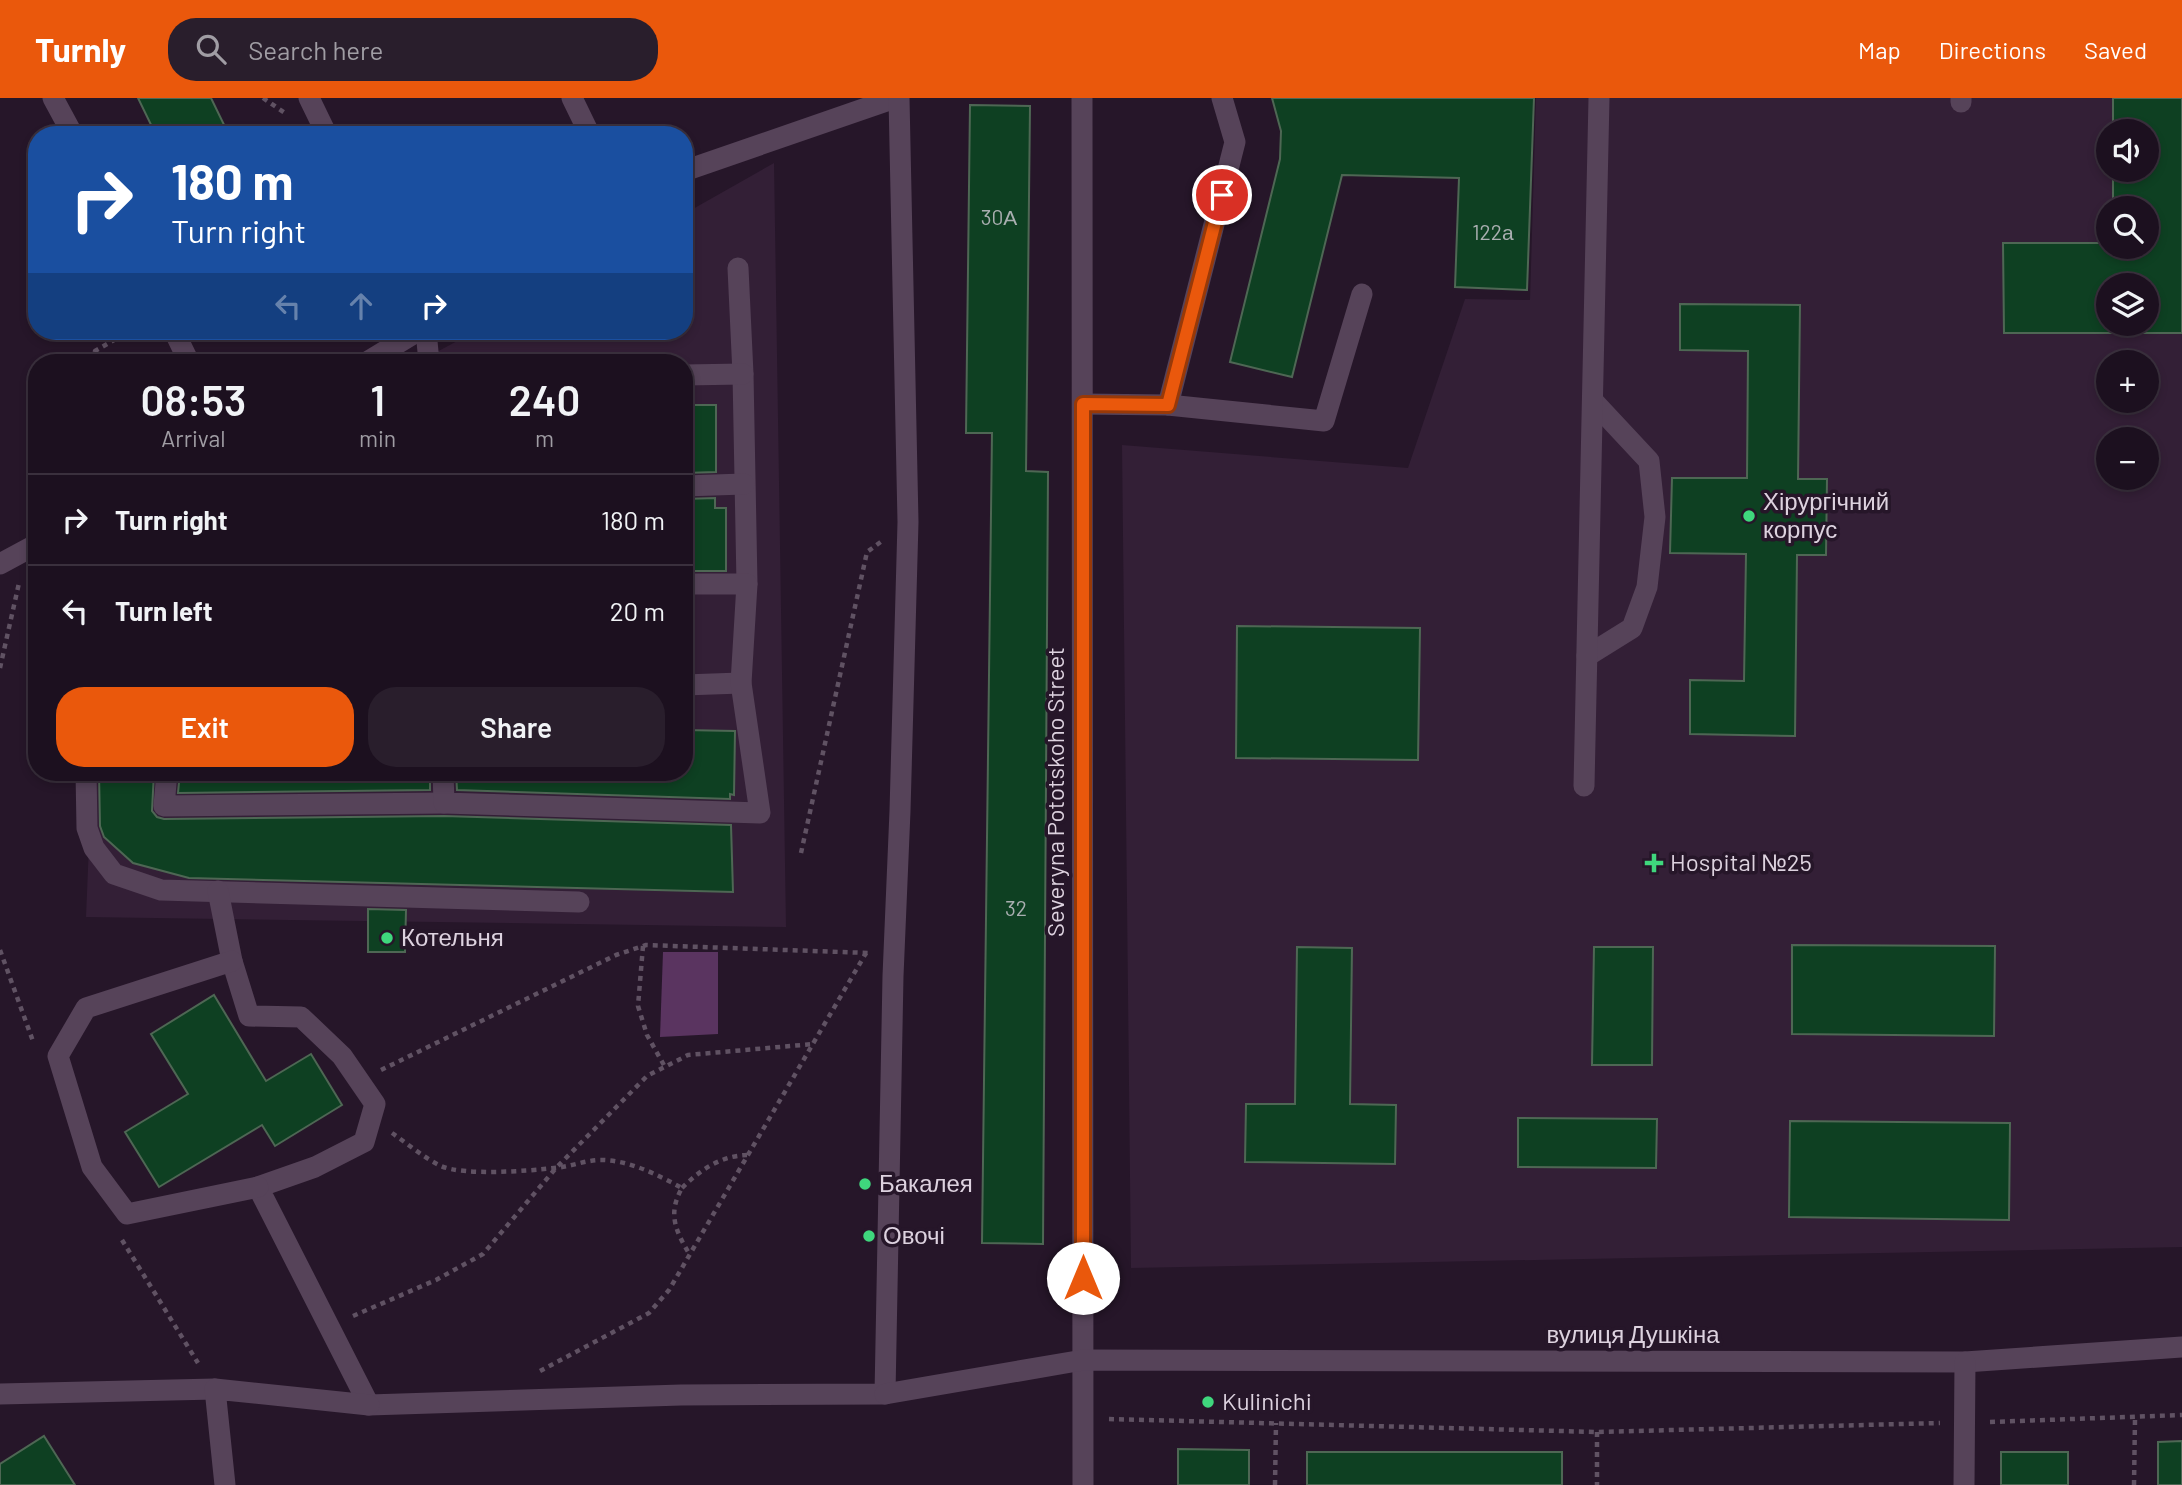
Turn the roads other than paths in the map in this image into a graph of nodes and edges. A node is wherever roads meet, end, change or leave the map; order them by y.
1 (53, 98) edge
2 (309, 98) edge
3 (572, 98) edge
4 (897, 98) edge
5 (1082, 98) edge
6 (1222, 98) edge
7 (1600, 98) edge
8 (68, 126) edge
9 (323, 126) edge
10 (586, 126) edge
11 (693, 168) edge
12 (738, 268) dead end
13 (1362, 294) dead end
14 (403, 340) edge
15 (380, 354) edge
16 (743, 374) junction
17 (693, 375) edge
18 (1593, 401) junction
19 (1083, 404) junction
20 (1168, 405) junction
21 (744, 484) junction
22 (693, 486) edge
23 (28, 549) edge
24 (0, 563) edge
25 (693, 584) edge
26 (747, 584) junction
27 (1587, 656) junction
28 (741, 683) junction
29 (693, 685) edge
30 (86, 781) edge
31 (166, 781) edge
32 (443, 781) edge
33 (1584, 786) dead end
34 (443, 803) junction
35 (218, 891) junction
36 (579, 902) dead end
37 (232, 961) junction
38 (258, 1187) junction
39 (2182, 1346) edge
40 (1083, 1360) junction
41 (1965, 1362) junction
42 (215, 1389) junction
43 (0, 1394) edge
44 (885, 1394) junction
45 (369, 1405) junction
46 (225, 1485) edge
47 (1083, 1485) edge
48 (1964, 1485) edge

1 - 8 street
2 - 9 street
3 - 10 street
4 - 11 street
4 - 44 street
5 - 19 street, Severyna Pototskoho Street
6 - 20 street
7 - 18 street
12 - 16 street
13 - 20 street
14 - 15 street
16 - 17 street
16 - 21 street
18 - 27 street
18 - 27 street
19 - 20 street
19 - 40 street, Severyna Pototskoho Street
21 - 22 street
21 - 26 street
23 - 24 street
25 - 26 street
26 - 28 street
27 - 33 street
28 - 29 street
28 - 34 street
30 - 35 street
31 - 34 street
32 - 34 street
35 - 36 street
35 - 37 street
37 - 38 street
37 - 38 street
38 - 45 street
39 - 41 street, вулиця Душкіна
40 - 41 street, вулиця Душкіна
40 - 44 street, вулиця Душкіна
40 - 47 street, Severyna Pototskoho Street
41 - 48 street
42 - 43 street, вулиця Душкіна
42 - 45 street, вулиця Душкіна
42 - 46 street
44 - 45 street, вулиця Душкіна

